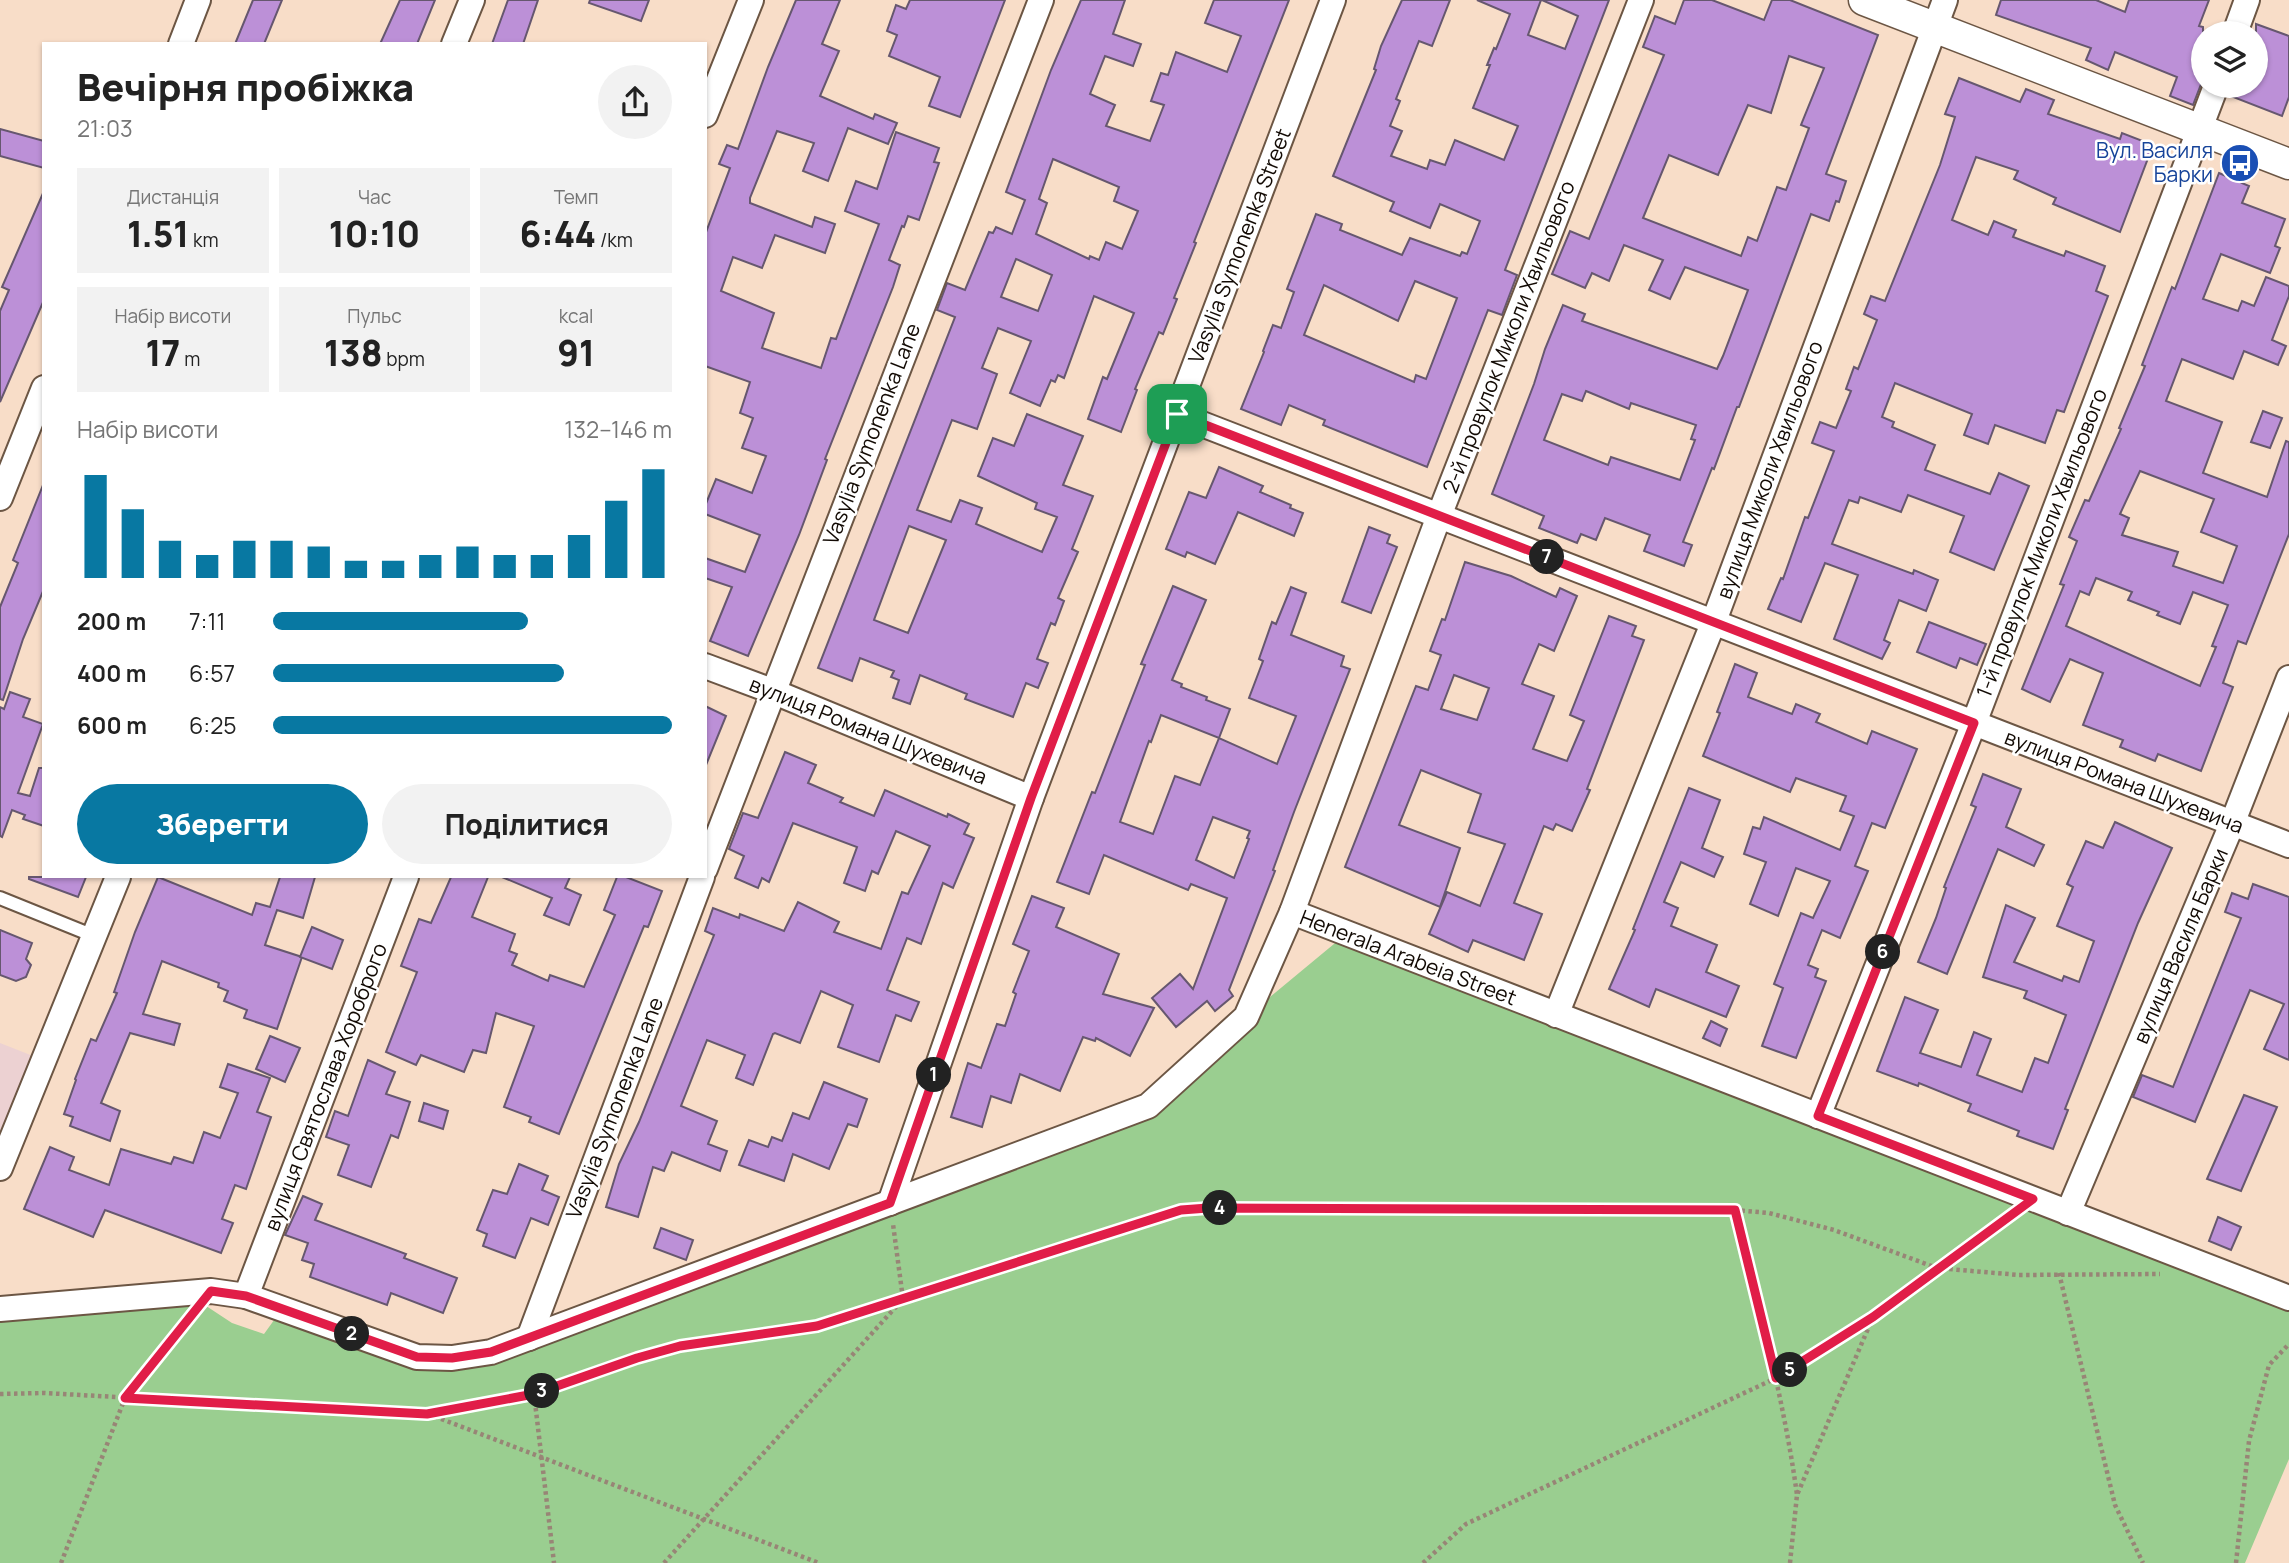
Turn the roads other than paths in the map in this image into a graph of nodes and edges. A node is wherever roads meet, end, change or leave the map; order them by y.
1 (198, 0) edge
2 (472, 0) edge
3 (751, 0) edge
4 (1041, 0) edge
5 (1333, 0) edge
6 (1641, 0) edge
7 (1864, 0) edge
8 (1945, 0) edge
9 (2247, 0) edge
10 (2239, 21) edge
11 (1934, 28) junction
12 (182, 42) edge
13 (455, 42) edge
14 (2211, 98) edge
15 (707, 110) edge
16 (2199, 129) junction
17 (2289, 164) edge
18 (41, 402) edge
19 (1177, 414) junction
20 (3, 483) edge
21 (1439, 516) junction
22 (1714, 621) junction
23 (707, 667) edge
24 (2289, 678) edge
25 (772, 691) junction
26 (1974, 723) junction
27 (1031, 798) junction
28 (2232, 824) junction
29 (2289, 845) edge
30 (707, 864) edge
31 (118, 878) edge
32 (406, 878) edge
33 (702, 878) edge
34 (0, 898) edge
35 (1292, 912) junction
36 (94, 936) junction
37 (1556, 1014) junction
38 (1818, 1116) junction
39 (0, 1168) edge
40 (890, 1203) junction
41 (2068, 1213) junction
42 (246, 1296) junction
43 (2289, 1298) edge
44 (0, 1309) edge
45 (528, 1338) junction

1 - 12 street
2 - 13 street
3 - 15 street
4 - 25 street, Vasylia Symonenka Lane
5 - 19 street, Vasylia Symonenka Street
6 - 21 street, 2-й провулок Миколи Хвильового
7 - 11 street
8 - 11 street, вулиця Миколи Хвильового
9 - 10 street
11 - 16 street
11 - 22 street, вулиця Миколи Хвильового
14 - 16 street, 1-й провулок Миколи Хвильового
16 - 17 street
16 - 26 street, 1-й провулок Миколи Хвильового
18 - 20 street
19 - 21 street, вулиця Романа Шухевича
19 - 27 street, Vasylia Symonenka Street
21 - 22 street, вулиця Романа Шухевича
21 - 35 street, 2-й провулок Миколи Хвильового
22 - 26 street, вулиця Романа Шухевича
22 - 37 street, вулиця Миколи Хвильового
23 - 25 street, вулиця Романа Шухевича
24 - 28 street, вулиця Василя Барки
25 - 27 street, вулиця Романа Шухевича
25 - 30 street, Vasylia Symonenka Lane
26 - 28 street, вулиця Романа Шухевича
26 - 38 street, 1-й провулок Миколи Хвильового
27 - 40 street, Vasylia Symonenka Street
28 - 29 street, вулиця Романа Шухевича
28 - 41 street, вулиця Василя Барки
31 - 36 street
32 - 42 street, вулиця Святослава Хороброго
33 - 45 street, Vasylia Symonenka Lane
34 - 36 lane
35 - 37 street, Henerala Arabeia Street
35 - 40 street, Henerala Arabeia Street
36 - 39 street
37 - 38 street, Henerala Arabeia Street
38 - 41 street, Henerala Arabeia Street
40 - 45 street, Henerala Arabeia Street
41 - 43 street, Henerala Arabeia Street
42 - 44 street, Henerala Arabeia Street
42 - 45 street, Henerala Arabeia Street

